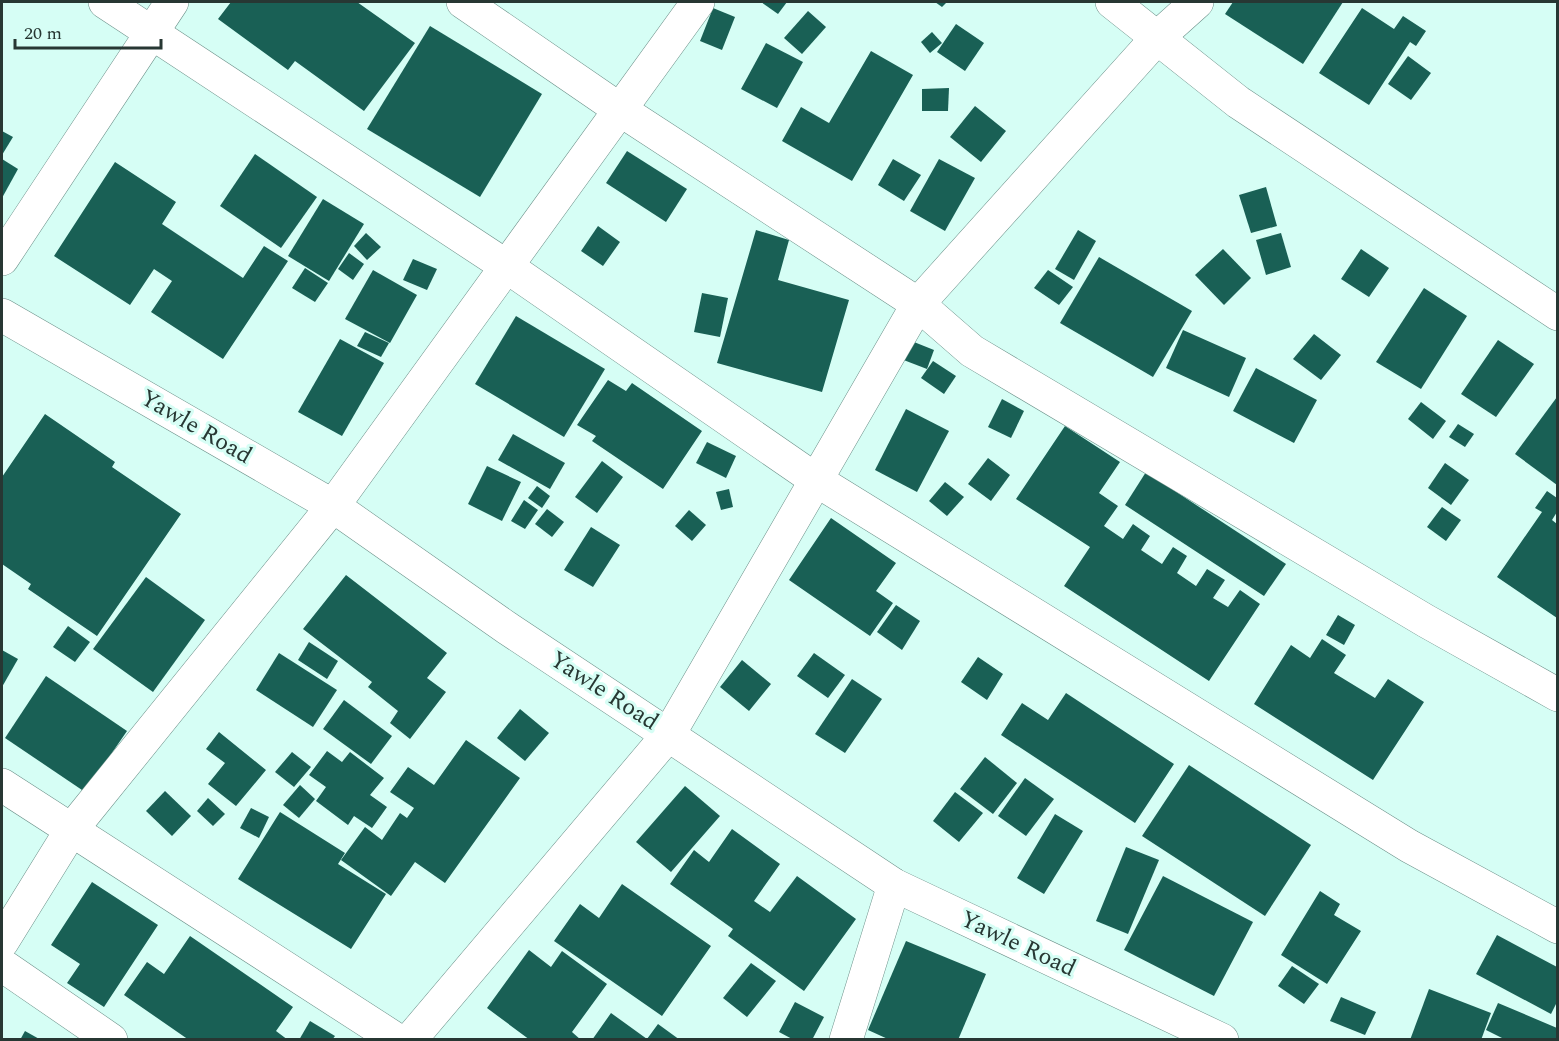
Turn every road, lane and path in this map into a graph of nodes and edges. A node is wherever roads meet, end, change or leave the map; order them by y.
1 (105, 2) edge
2 (172, 2) edge
3 (463, 2) edge
4 (698, 2) edge
5 (1112, 2) edge
6 (1197, 2) edge
7 (151, 32) junction
8 (1158, 37) junction
9 (619, 110) junction
10 (2, 259) edge
11 (506, 266) junction
12 (918, 304) junction
13 (1557, 314) edge
14 (2, 315) edge
15 (816, 480) junction
16 (333, 506) junction
17 (1557, 695) edge
18 (669, 734) junction
19 (2, 786) edge
20 (72, 829) junction
21 (894, 885) junction
22 (1557, 927) edge
23 (2, 942) edge
24 (2, 965) edge
25 (111, 1040) edge
26 (398, 1040) edge
27 (410, 1040) edge
28 (846, 1040) edge
29 (1222, 1040) edge

1 - 7 street
2 - 7 street
3 - 9 street
4 - 9 street
5 - 8 street
6 - 8 street
7 - 10 street
7 - 11 street
8 - 12 street
8 - 13 street
9 - 11 street
9 - 12 street
11 - 15 street
11 - 16 street
12 - 15 street
12 - 17 street
14 - 16 street, Yawle Road
15 - 18 street
15 - 22 street
16 - 18 street, Yawle Road
16 - 20 street
18 - 21 street, Yawle Road
18 - 27 street
19 - 20 street
20 - 23 street
20 - 26 street
21 - 28 street
21 - 29 street, Yawle Road
24 - 25 street

